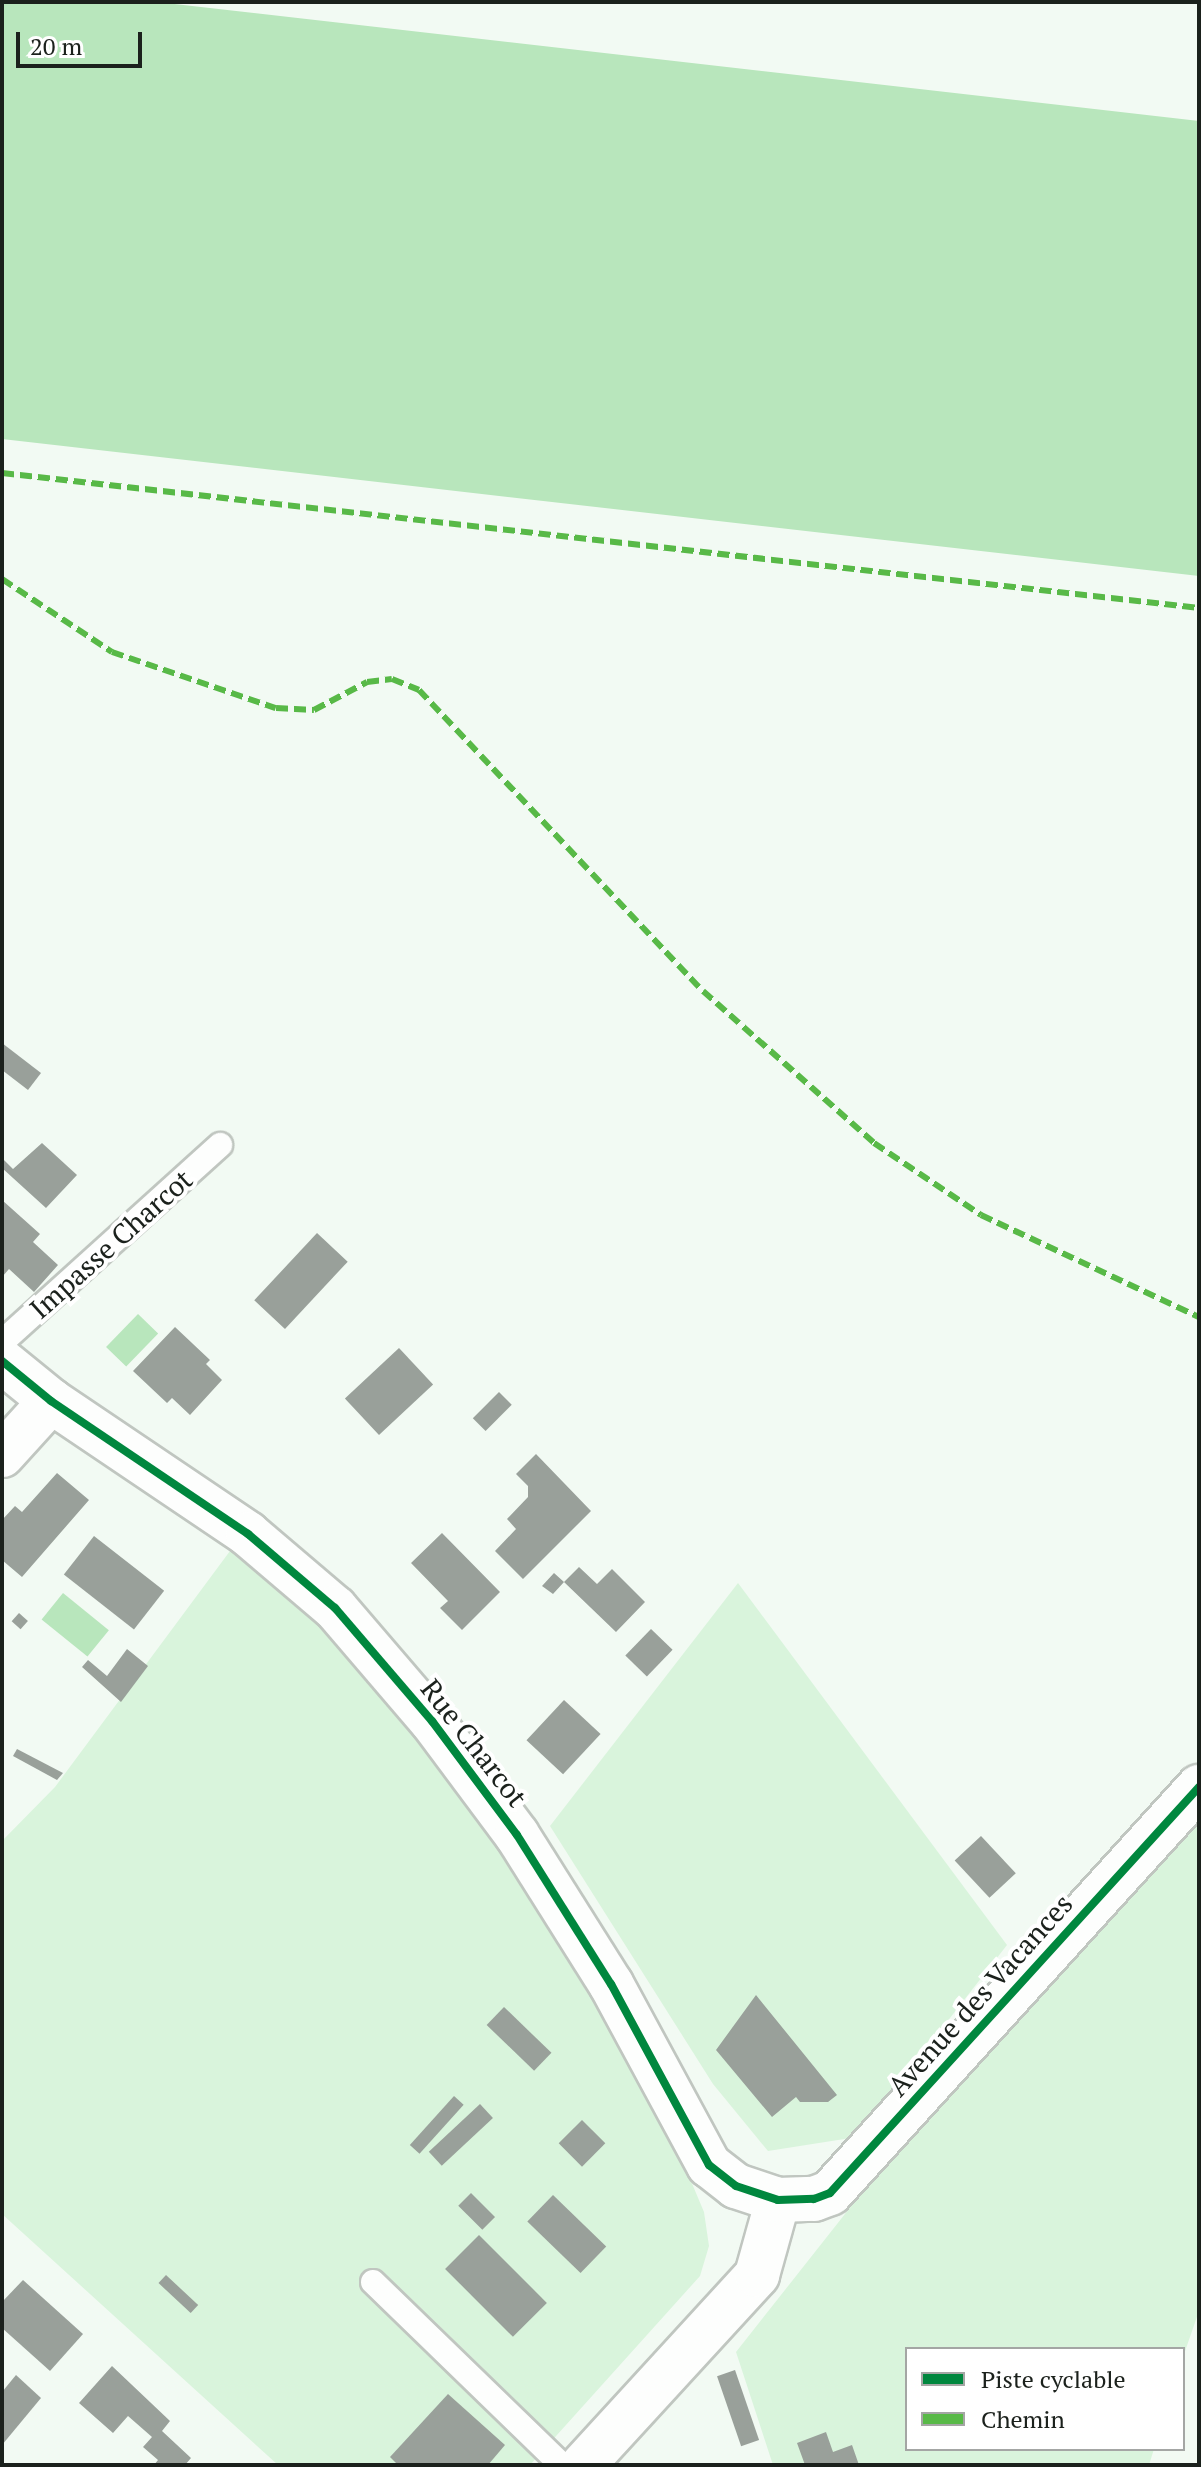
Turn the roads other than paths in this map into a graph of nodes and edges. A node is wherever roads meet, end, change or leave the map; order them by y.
1 (220, 1145) dead end
2 (2, 1342) edge
3 (2, 1361) edge
4 (51, 1401) junction
5 (2, 1455) edge
6 (1199, 1787) edge
7 (778, 2200) junction
8 (373, 2282) dead end
9 (562, 2465) edge
10 (583, 2465) edge

1 - 2 lane, Impasse Charcot
3 - 4 street, Rue Charcot
4 - 5 street
4 - 7 street, Rue Charcot
6 - 7 street, Avenue des Vacances
7 - 10 street
8 - 9 lane

